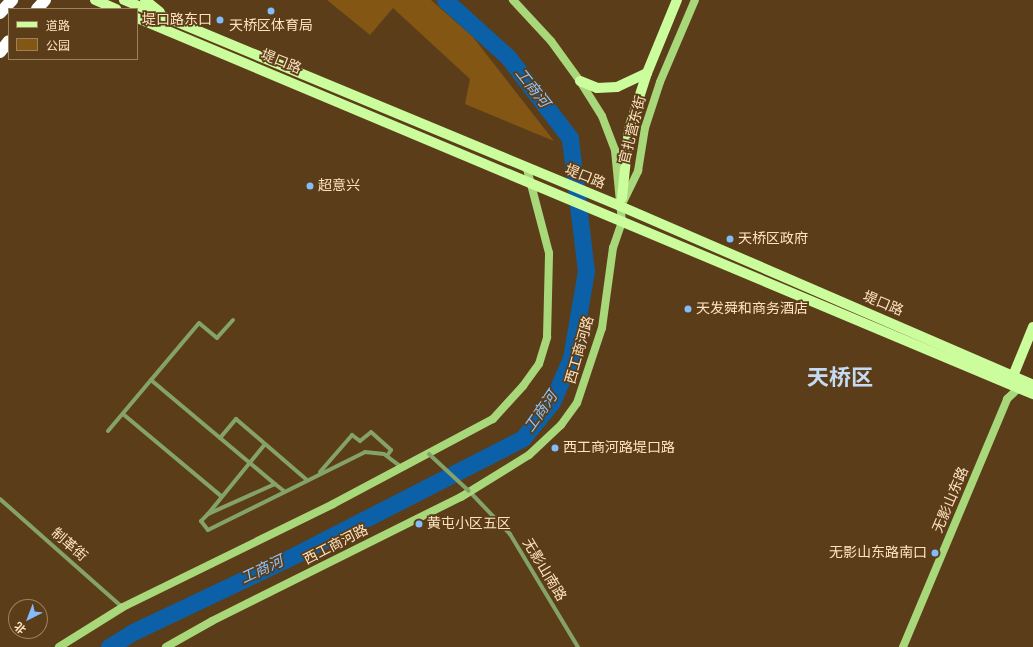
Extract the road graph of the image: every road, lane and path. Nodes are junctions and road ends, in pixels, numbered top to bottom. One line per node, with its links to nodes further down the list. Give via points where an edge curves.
1 (12, 0): 11 (highway)
2 (45, 0): 9 (highway)
3 (95, 0): 10 (main road)
4 (124, 0): 13 (main road, 堤口路)
5 (146, 0): 13 (main road)
6 (513, 0): 17 (main road, 西工商河路, via 552,41)
7 (677, 0): 16 (main road, 官扎营东街)
8 (695, 0): 20 (main road, 官扎营东街, via 660,82 645,128 638,171)
9 (39, 8)
10 (114, 8)
11 (0, 13)
12 (138, 18): 19 (main road, 堤口路)
13 (167, 18): 18 (main road, 堤口路)
14 (8, 42): 15 (highway)
15 (0, 52)
16 (647, 73): 17 (main road, 官扎营东街, via 617,87 597,88); 20 (main road, 官扎营东街, via 629,129)
17 (580, 81): 20 (main road, 西工商河路, via 602,116 615,150)
18 (527, 168): 19 (main road); 20 (main road, 堤口路, via 604,200)
19 (530, 182): 21 (main road, 堤口路, via 604,214); 32 (main road, via 549,253 547,337 539,364 493,419)
20 (622, 201): 21 (main road, 西工商河路); 24 (main road, 堤口路)
21 (620, 227): 27 (main road, 堤口路); 40 (main road, 西工商河路, via 613,248 602,328 577,403 561,425 529,455)
22 (233, 320): 25 (street, via 217,338 199,323)
23 (1033, 327): 24 (main road)
24 (1013, 376): 26 (main road, 堤口路); 27 (main road)
25 (151, 380): 28 (street); 30 (street)
26 (1032, 385): 27 (main road)
27 (1019, 388): 48 (main road, 无影山东路, via 1007,399)
28 (123, 414): 29 (street); 41 (street)
29 (108, 431)
30 (220, 438): 31 (street, via 236,418); 34 (street)
31 (265, 444): 34 (street); 37 (street)
32 (429, 454): 35 (main road); 40 (street, 无影山南路, bridge)
33 (387, 456): 35 (street); 36 (street, via 365,452); 36 (street, via 391,450 371,432 360,441 352,435)
34 (250, 463): 38 (street); 41 (street)
35 (401, 466): 44 (main road, via 333,504)
36 (318, 474): 37 (street)
37 (307, 480): 39 (street)
38 (275, 484): 39 (street); 43 (street)
39 (284, 491): 43 (street, via 208,530 201,521)
40 (469, 491): 46 (main road, 西工商河路, via 212,621); 47 (street, 无影山南路, via 510,534)
41 (221, 496): 43 (street)
42 (0, 499): 44 (street, 制革街)
43 (208, 514)
44 (123, 607): 45 (main road)
45 (59, 647)
46 (166, 647)
47 (578, 647)
48 (903, 647)

